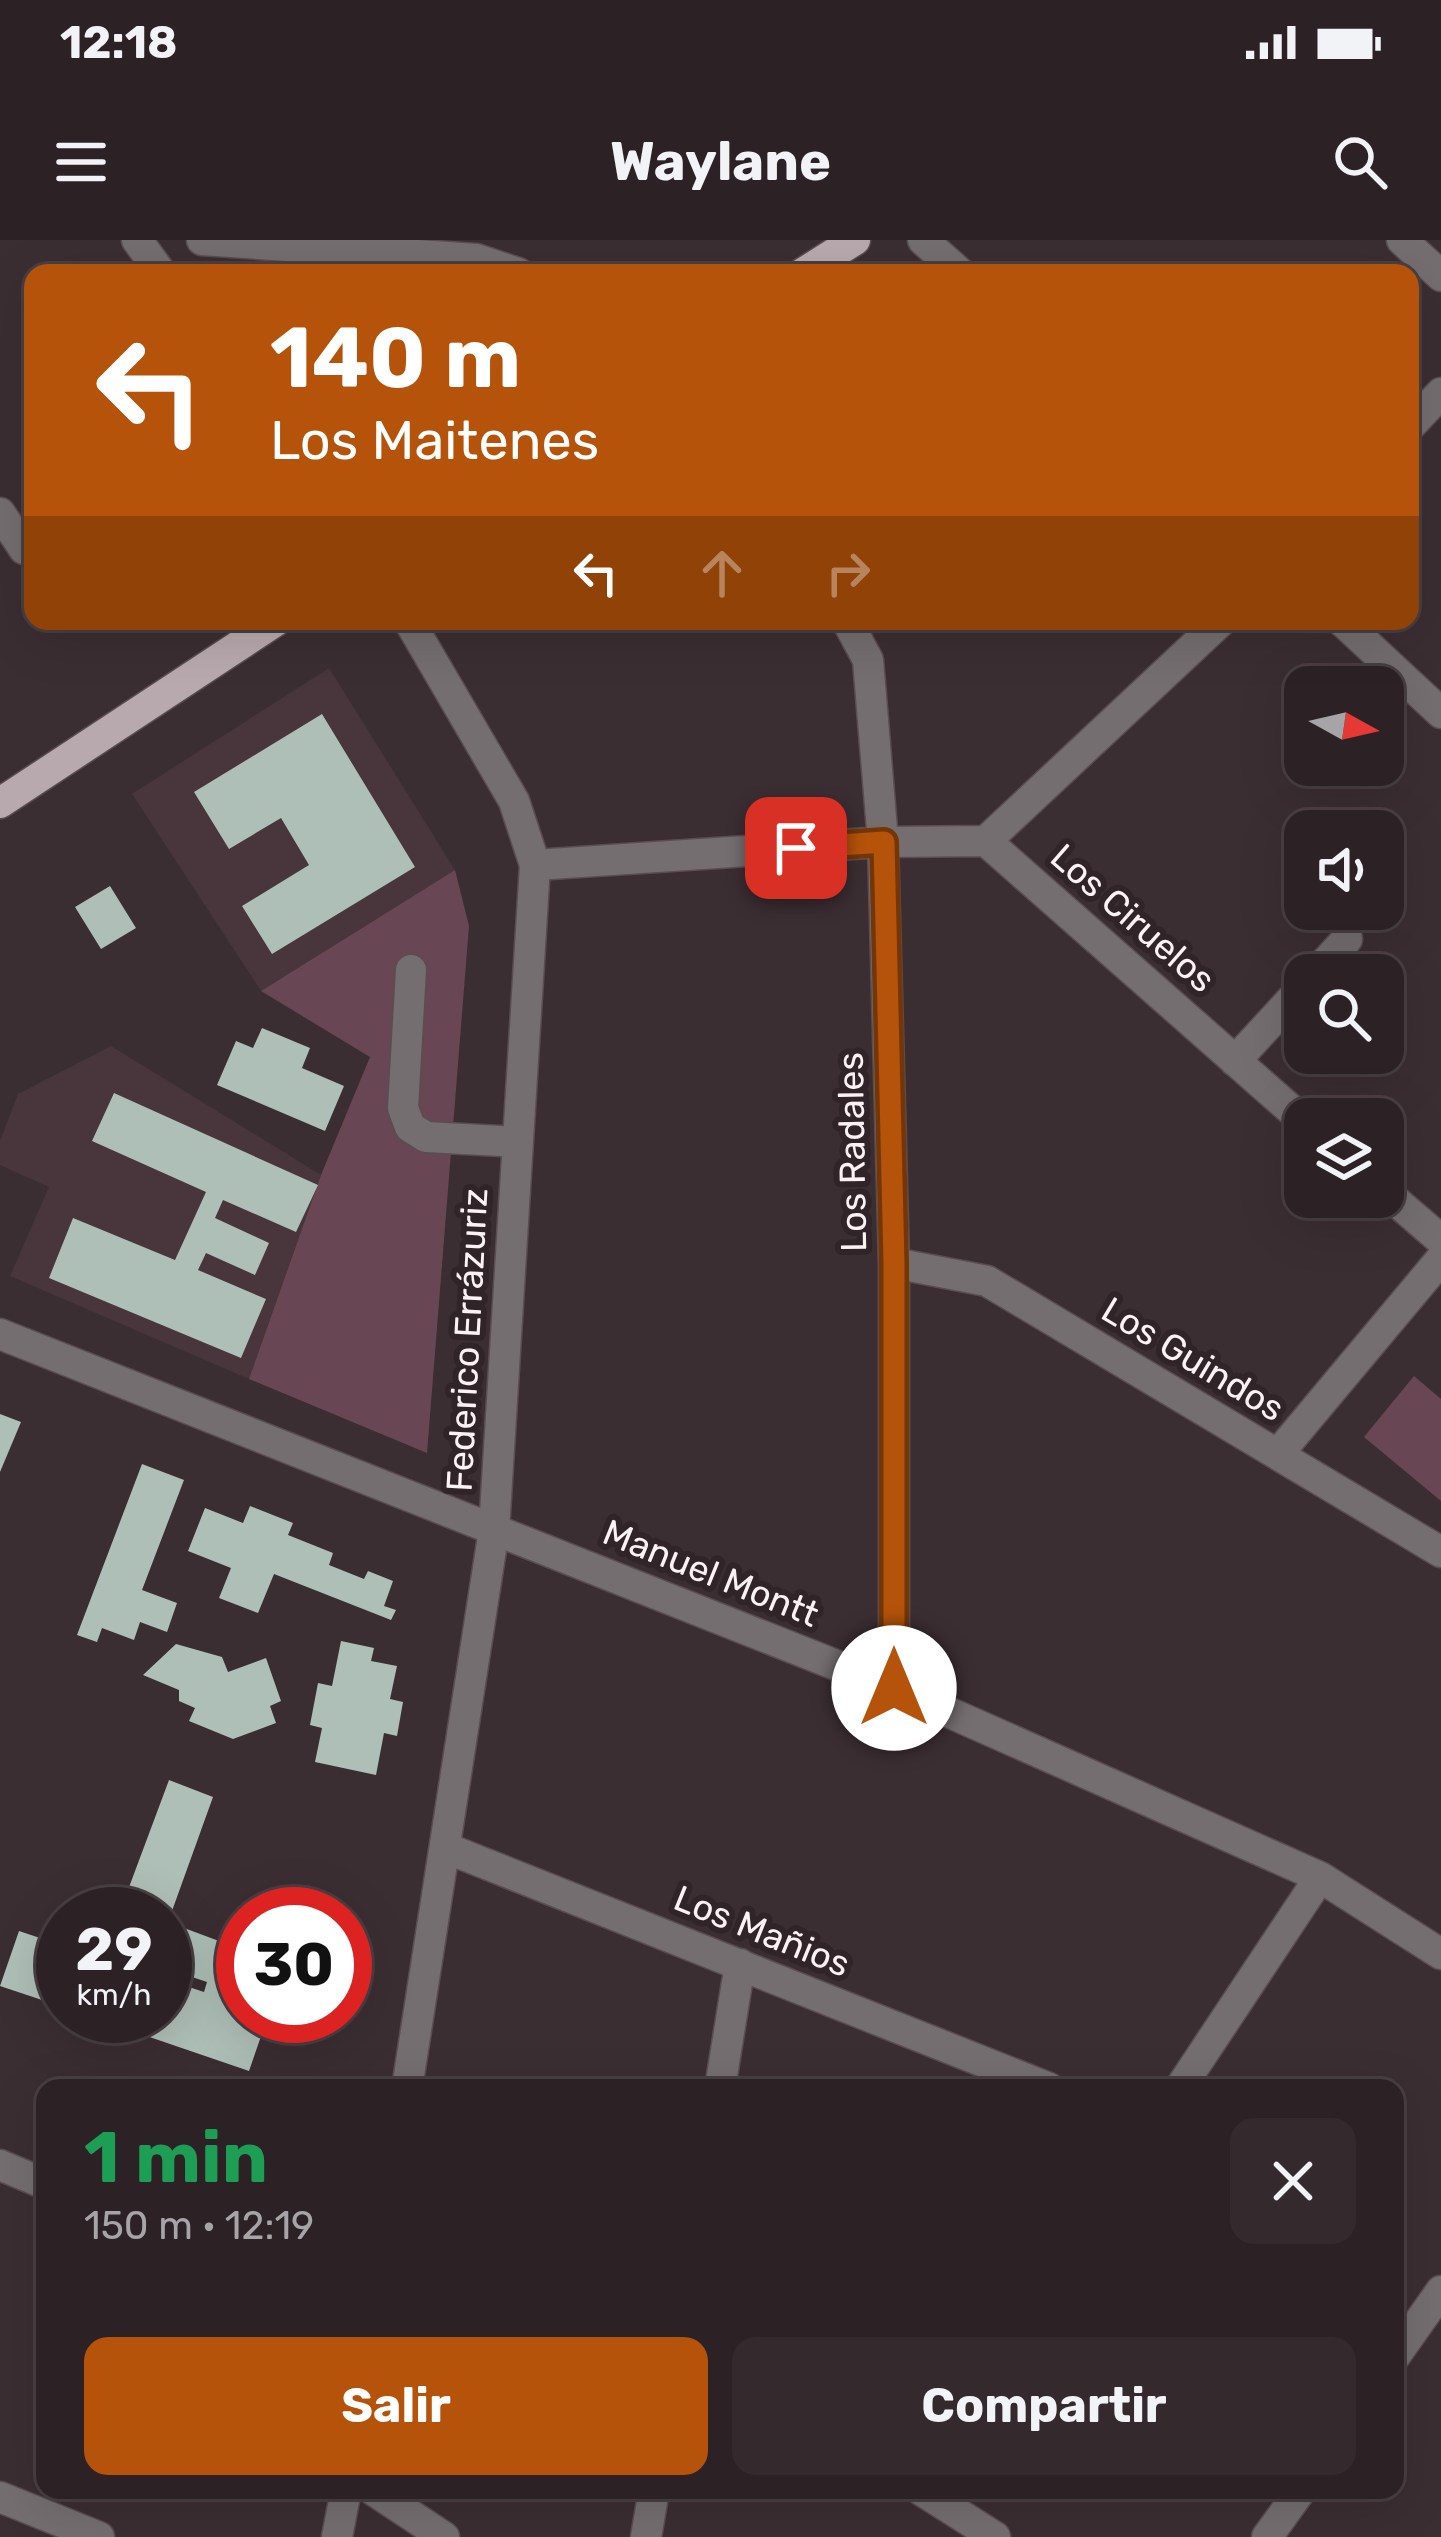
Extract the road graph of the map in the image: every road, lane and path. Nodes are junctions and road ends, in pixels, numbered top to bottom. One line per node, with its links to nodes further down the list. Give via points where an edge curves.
1 (202, 240): 5 (street)
2 (855, 240): 6 (main road)
3 (923, 240): 7 (street)
4 (1402, 240): 8 (street)
5 (491, 264)
6 (817, 264)
7 (950, 264)
8 (1441, 276)
9 (1441, 393): 10 (street)
10 (1419, 416)
11 (0, 514): 12 (street)
12 (24, 548)
13 (262, 630): 19 (main road)
14 (414, 630): 22 (street, Federico Errázuriz, via 514,801)
15 (852, 630): 21 (street, Los Radales, via 868,660)
16 (1211, 630): 20 (street)
17 (1352, 630): 18 (street)
18 (1441, 713)
19 (0, 803)
20 (986, 841): 21 (street); 27 (street, Los Ciruelos)
21 (884, 842): 22 (street); 33 (street, Los Radales)
22 (535, 866): 29 (street, Federico Errázuriz)
23 (1347, 939): 24 (street)
24 (1333, 954)
25 (411, 970): 29 (street, via 404,1118 426,1137)
26 (1284, 1008): 27 (street)
27 (1235, 1061): 28 (street, Los Ciruelos)
28 (1284, 1104)
29 (518, 1142): 36 (street, Federico Errázuriz)
30 (1404, 1208): 31 (street)
31 (1441, 1240)
32 (1441, 1258): 35 (street)
33 (894, 1263): 35 (street, Los Guindos, via 986,1281); 38 (street, Los Radales)
34 (0, 1334): 36 (street, Manuel Montt)
35 (1278, 1454): 37 (street, Los Guindos)
36 (494, 1530): 38 (street, Manuel Montt); 39 (street, Federico Errázuriz)
37 (1441, 1552)
38 (894, 1688): 40 (street, Manuel Montt)
39 (446, 1848): 42 (street, Los Mañios); 43 (street, Federico Errázuriz)
40 (1320, 1877): 41 (street, Manuel Montt); 46 (street)
41 (1441, 1954)
42 (740, 1964): 44 (street); 45 (street, Los Mañios)
43 (408, 2079)
44 (721, 2079)
45 (1026, 2079)
46 (1186, 2079)
47 (0, 2165): 48 (street)
48 (36, 2180)
49 (1441, 2291): 50 (street)
50 (1404, 2343)
51 (0, 2497): 57 (street)
52 (344, 2499): 58 (street)
53 (386, 2499): 59 (street)
54 (652, 2499): 60 (street)
55 (935, 2499): 61 (street)
56 (1294, 2499): 62 (street)
57 (99, 2537)
58 (337, 2537)
59 (443, 2537)
60 (646, 2537)
61 (994, 2537)
62 (1268, 2537)

